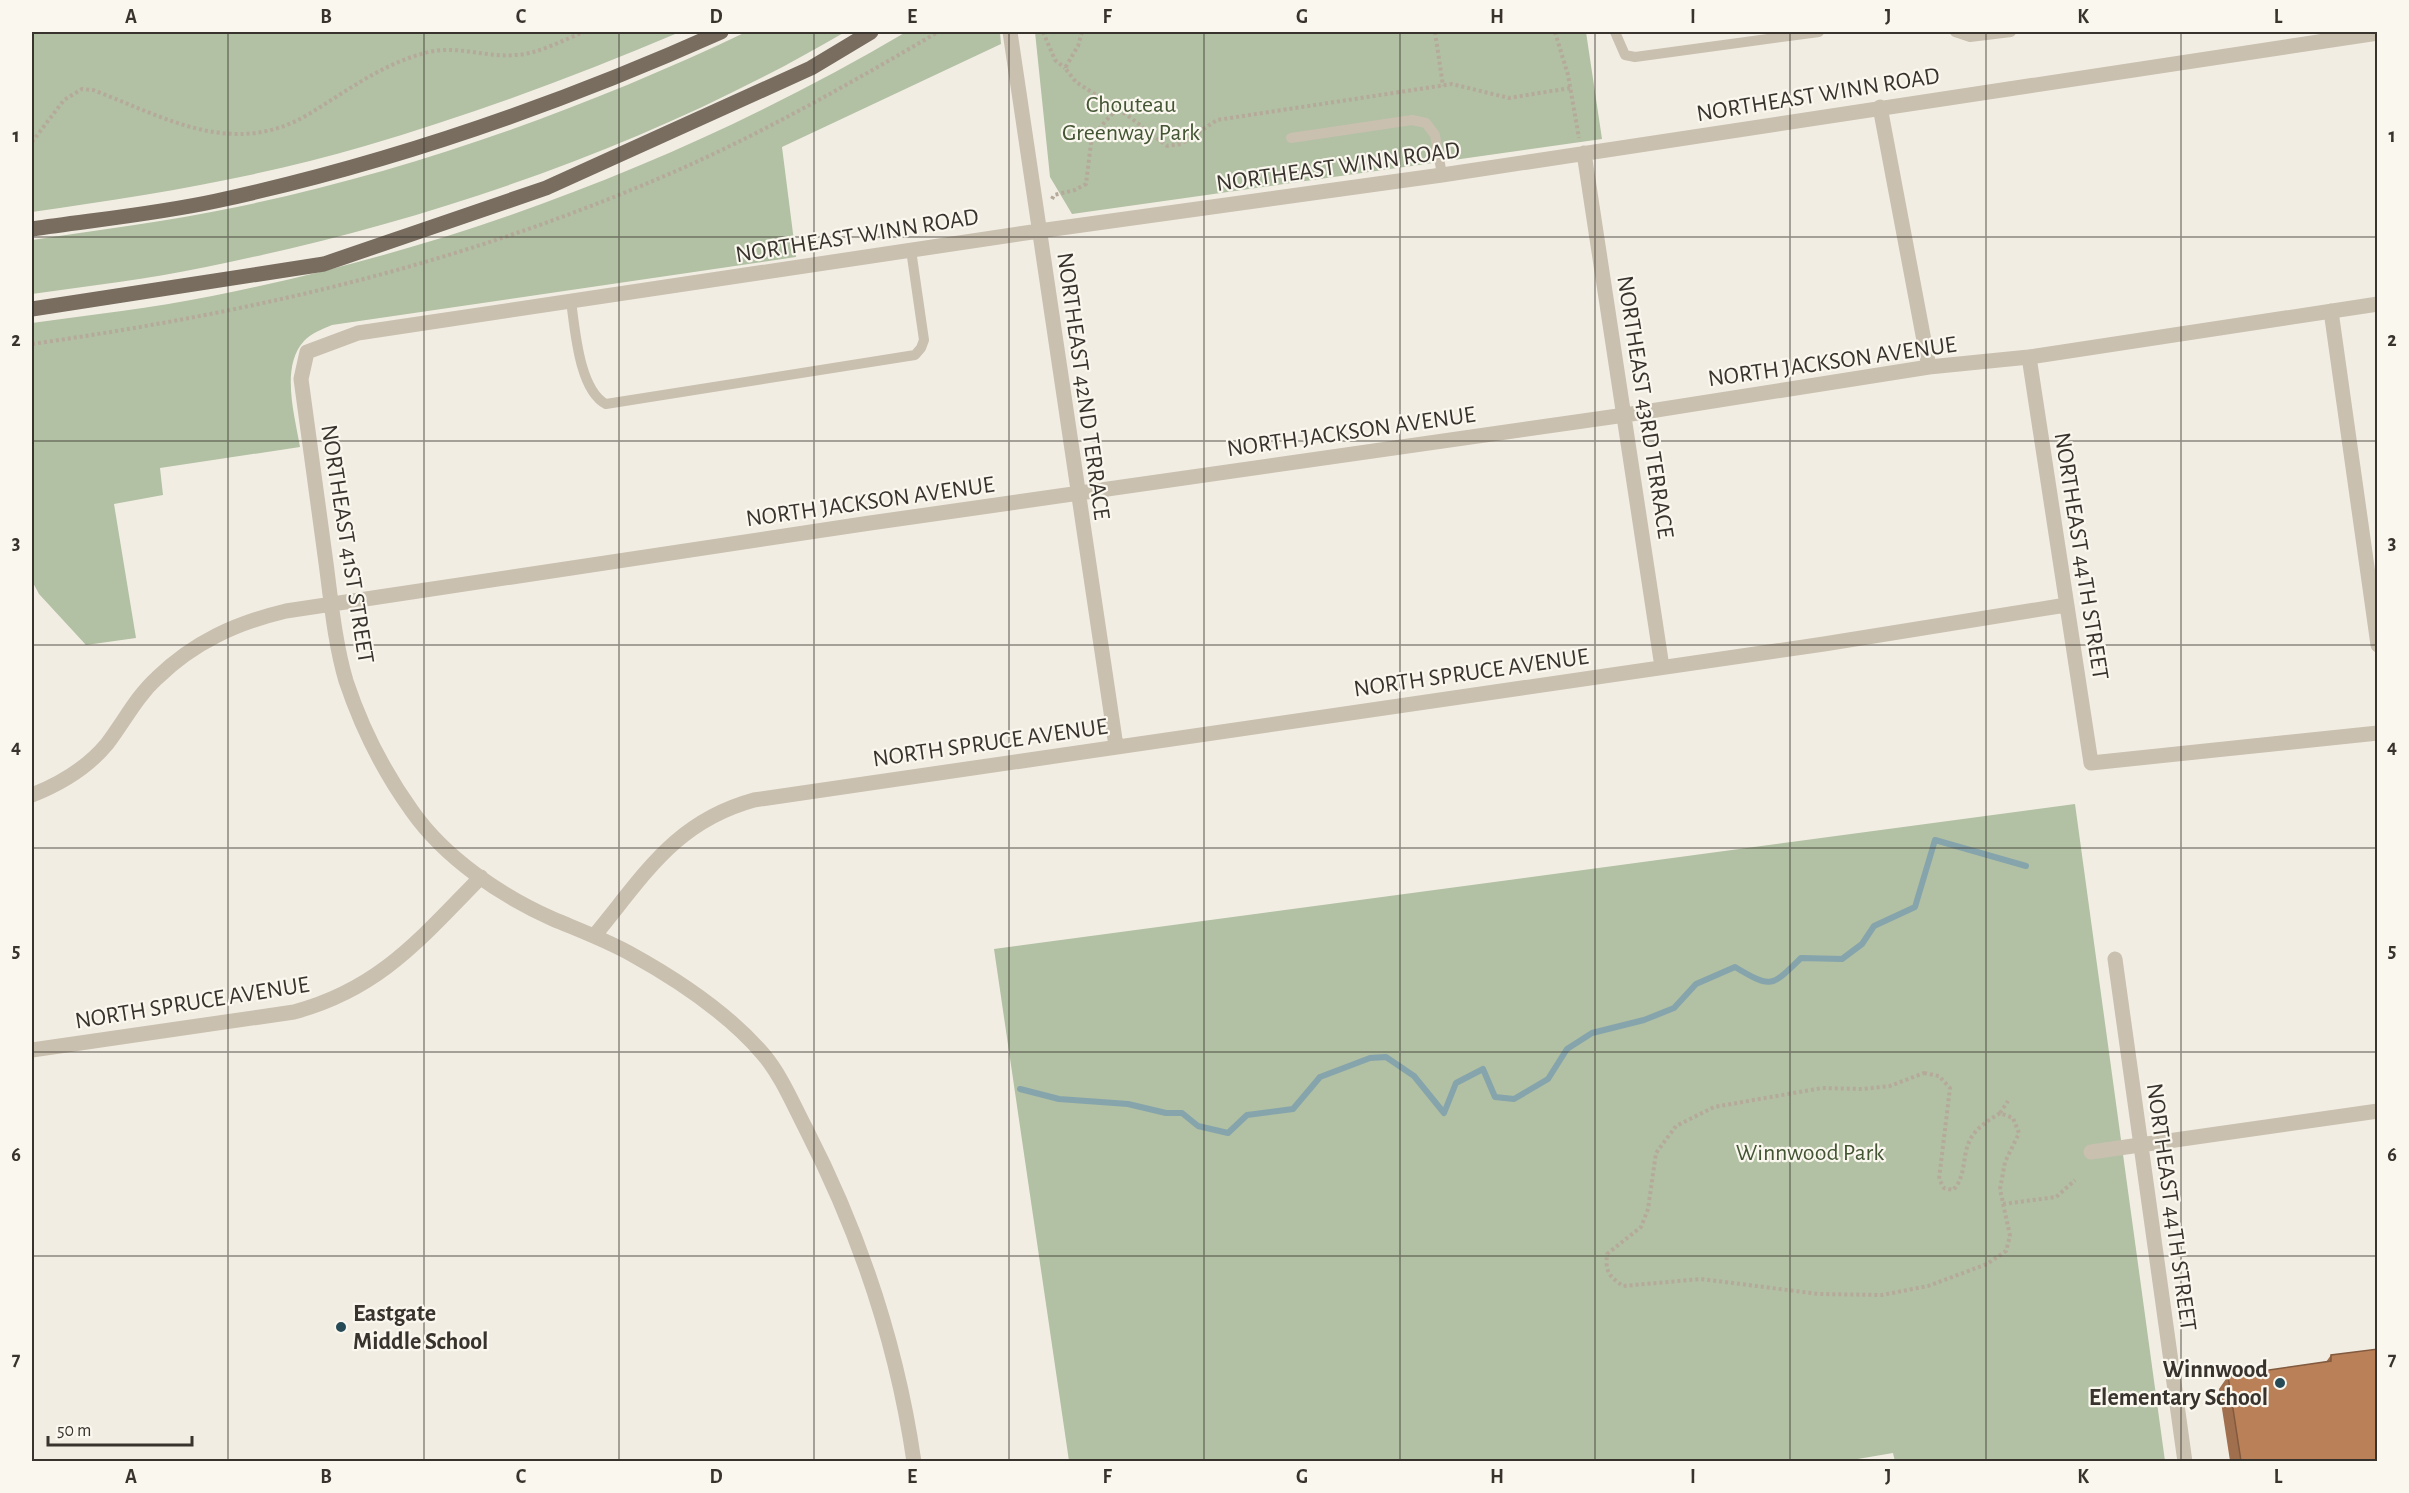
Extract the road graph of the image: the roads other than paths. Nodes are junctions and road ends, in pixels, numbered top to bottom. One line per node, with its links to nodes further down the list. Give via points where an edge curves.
1 (720, 32): 14 (main road, via 615,79 526,112 319,177 213,201)
2 (871, 32): 19 (main road, via 811,68 546,188 324,264)
3 (1010, 32): 15 (street, NORTHEAST 42ND TERRACE)
4 (1615, 32): 5 (lane, via 1625,55 1635,57)
5 (1819, 32)
6 (1955, 32): 9 (lane)
7 (2011, 32): 9 (lane)
8 (2378, 33): 10 (street, NORTHEAST WINN ROAD)
9 (1970, 34)
10 (1880, 107): 12 (street, NORTHEAST WINN ROAD); 23 (street)
11 (1291, 138): 13 (lane, via 1412,120 1426,123 1435,135)
12 (1584, 153): 13 (street, NORTHEAST WINN ROAD); 24 (street, NORTHEAST 43RD TERRACE)
13 (1442, 175): 15 (street, NORTHEAST WINN ROAD)
14 (32, 229)
15 (1039, 231): 16 (street, NORTHEAST WINN ROAD); 25 (street, NORTHEAST 42ND TERRACE)
16 (911, 250): 17 (street, NORTHEAST WINN ROAD); 17 (lane, via 924,340 915,355 767,380 606,404 598,400 580,359)
17 (571, 301): 21 (street, NORTHEAST WINN ROAD, via 358,333)
18 (2378, 304): 20 (street, NORTH JACKSON AVENUE)
19 (32, 309)
20 (2331, 311): 22 (street, NORTH JACKSON AVENUE); 28 (street)
21 (307, 352): 27 (street, NORTHEAST 41ST STREET, via 302,379)
22 (2029, 357): 23 (street, NORTH JACKSON AVENUE); 26 (street, NORTHEAST 44TH STREET)
23 (1929, 367): 24 (street, NORTH JACKSON AVENUE)
24 (1625, 415): 25 (street, NORTH JACKSON AVENUE); 29 (street, NORTHEAST 43RD TERRACE)
25 (1077, 494): 27 (street, NORTH JACKSON AVENUE); 31 (street, NORTHEAST 42ND TERRACE)
26 (2066, 605): 29 (street, NORTH SPRUCE AVENUE); 30 (street, NORTHEAST 44TH STREET, via 2091,763)
27 (332, 606): 32 (street, NORTH JACKSON AVENUE, via 250,620 191,649 156,679 86,765); 33 (street, NORTHEAST 41ST STREET, via 346,679 393,783 441,843)
28 (2378, 645)
29 (1662, 667): 31 (street, NORTH SPRUCE AVENUE)
30 (2378, 733)
31 (1116, 746): 34 (street, NORTH SPRUCE AVENUE, via 741,804 702,821 674,841)
32 (32, 795)
33 (481, 877): 34 (street, via 541,913); 36 (street, NORTH SPRUCE AVENUE, via 384,971 352,991 318,1005)
34 (594, 936): 40 (street, via 630,953 694,993 765,1056 828,1171 860,1246 885,1324)
35 (2115, 959): 38 (street, NORTHEAST 44TH STREET)
36 (32, 1050)
37 (2378, 1111): 38 (street)
38 (2141, 1146): 39 (street); 41 (street, NORTHEAST 44TH STREET)
39 (2091, 1152)
40 (914, 1461)
41 (2185, 1461)

